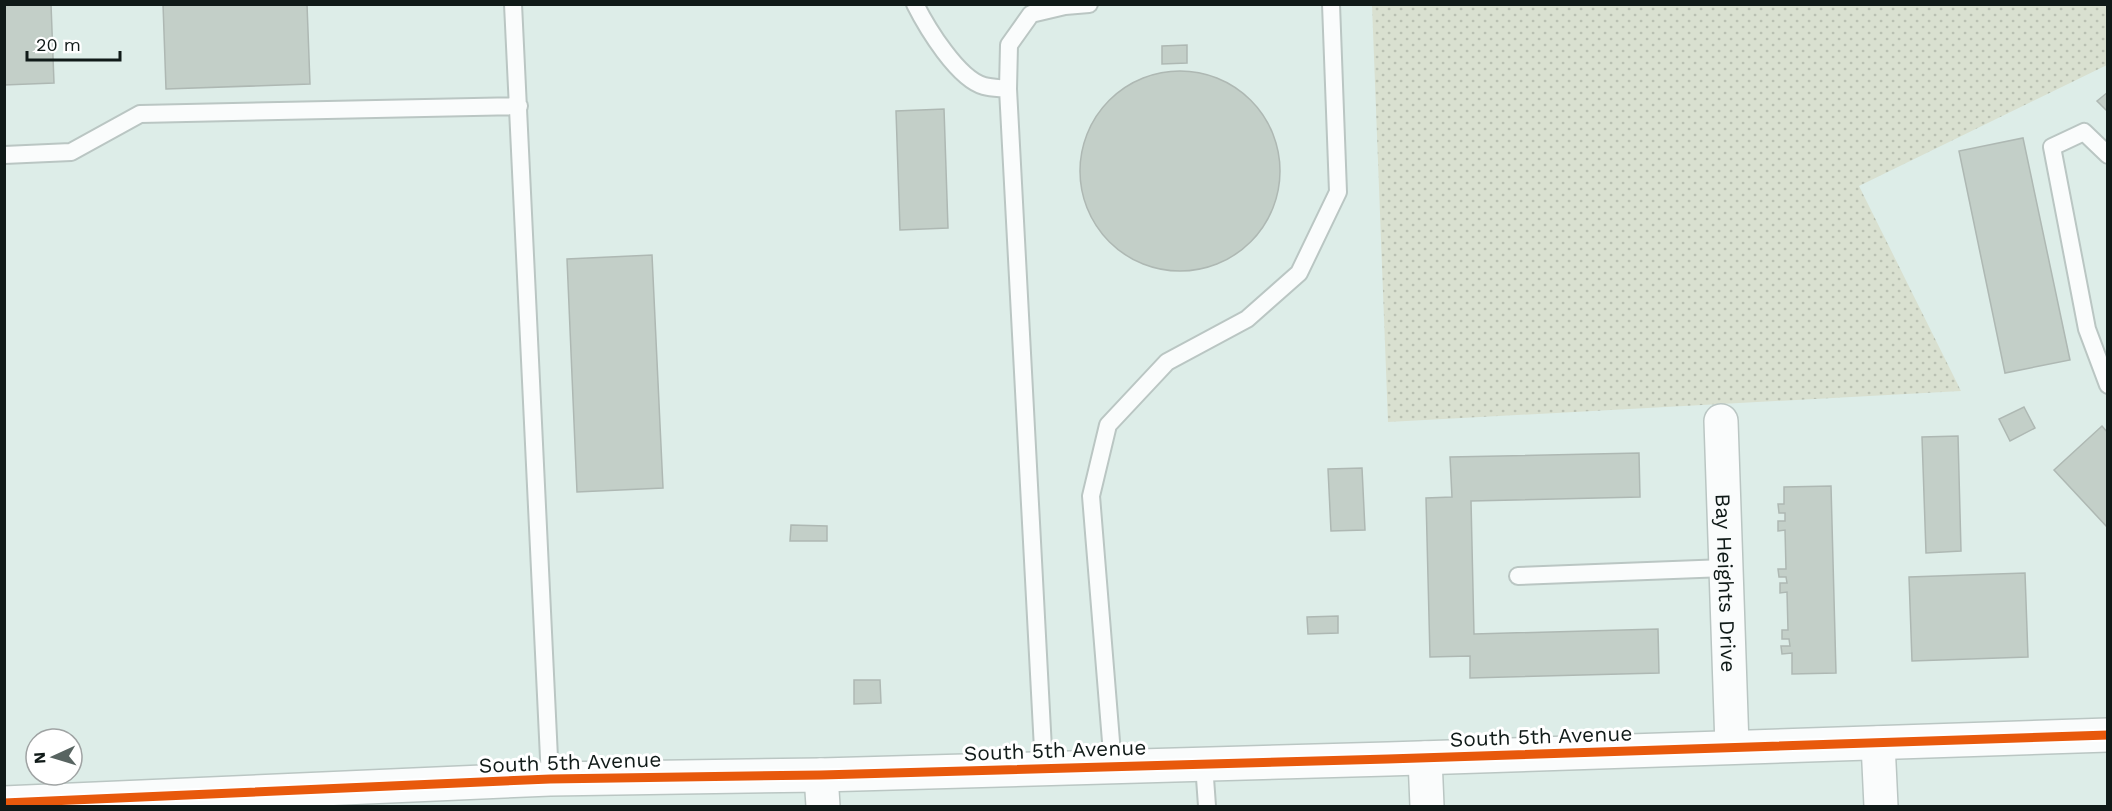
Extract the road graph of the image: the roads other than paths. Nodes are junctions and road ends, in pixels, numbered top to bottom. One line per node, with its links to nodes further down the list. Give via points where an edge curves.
1 (513, 4): 6 (lane)
2 (915, 4): 5 (lane, via 933,40 962,69 982,86)
3 (1089, 4): 5 (lane, via 1031,14 1009,45)
4 (1331, 4): 18 (lane, via 1338,192 1299,273 1247,319 1167,362 1108,425 1091,496)
5 (1008, 89): 19 (lane)
6 (519, 106): 7 (lane, via 140,114 71,152); 20 (lane)
7 (4, 155)
8 (2108, 155): 9 (lane, via 2084,132 2052,147 2087,329)
9 (2108, 385)
10 (1721, 421): 11 (street, Bay Heights Drive)
11 (1725, 568): 12 (lane); 15 (street, Bay Heights Drive)
12 (1518, 576)
13 (2108, 735): 14 (street, South 5th Avenue)
14 (1878, 743): 15 (street, South 5th Avenue); 26 (street)
15 (1732, 746): 16 (street, South 5th Avenue)
16 (1425, 758): 17 (street, South 5th Avenue); 25 (street)
17 (1204, 764): 18 (street, South 5th Avenue); 24 (lane)
18 (1113, 766): 19 (street, South 5th Avenue)
19 (1044, 768): 21 (street, South 5th Avenue)
20 (550, 779): 21 (street, South 5th Avenue); 22 (street, South 5th Avenue)
21 (822, 791)
22 (366, 797): 23 (street, South 5th Avenue)
23 (4, 803)
24 (1207, 807)
25 (1427, 807)
26 (1881, 807)

